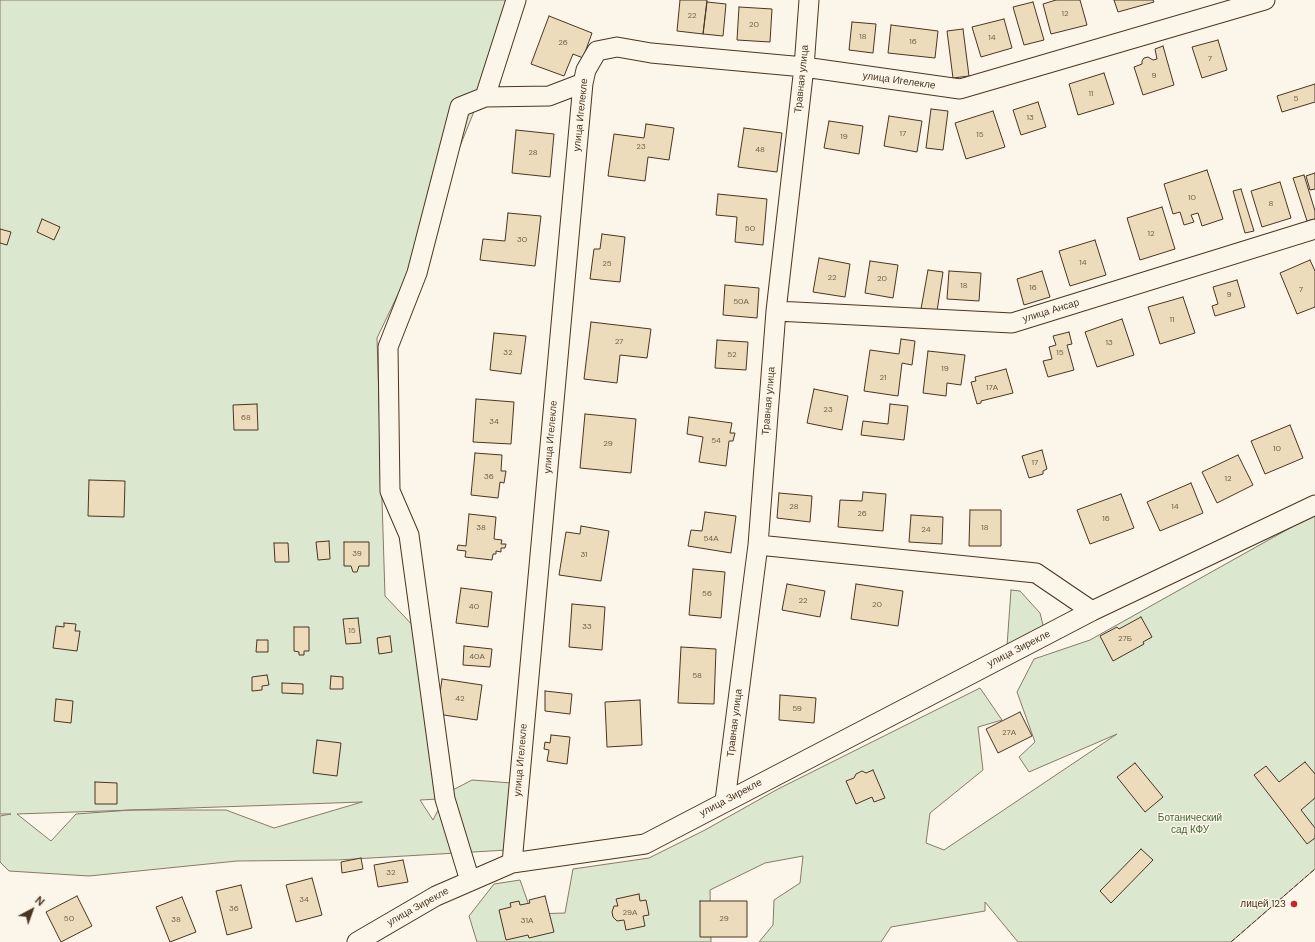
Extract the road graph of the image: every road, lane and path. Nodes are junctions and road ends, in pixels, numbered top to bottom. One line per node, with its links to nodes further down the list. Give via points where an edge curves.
1 (516, 0): 6 (street)
2 (809, 0): 4 (street, Травная улица)
3 (1266, 0): 4 (street, улица Игелекле, via 960,89)
4 (804, 68): 5 (street, улица Игелекле, via 651,53 617,47 597,51 586,70); 8 (street, Травная улица)
5 (583, 83): 6 (street, via 549,96); 13 (street, улица Игелекле)
6 (485, 97): 14 (street, via 460,107 417,273 388,347 390,491 409,535 444,800)
7 (1315, 229): 8 (street, улица Ансар, via 1012,323)
8 (776, 311): 10 (street, Травная улица)
9 (1315, 505): 11 (street, улица Зирекле)
10 (758, 545): 11 (street, via 1036,574); 12 (street, Травная улица)
11 (1092, 611): 12 (street, улица Зирекле)
12 (724, 801): 13 (street, улица Зирекле, via 645,844)
13 (512, 863): 14 (street, улица Зирекле)
14 (470, 881): 15 (street, улица Зирекле, via 436,896)
15 (357, 942)

